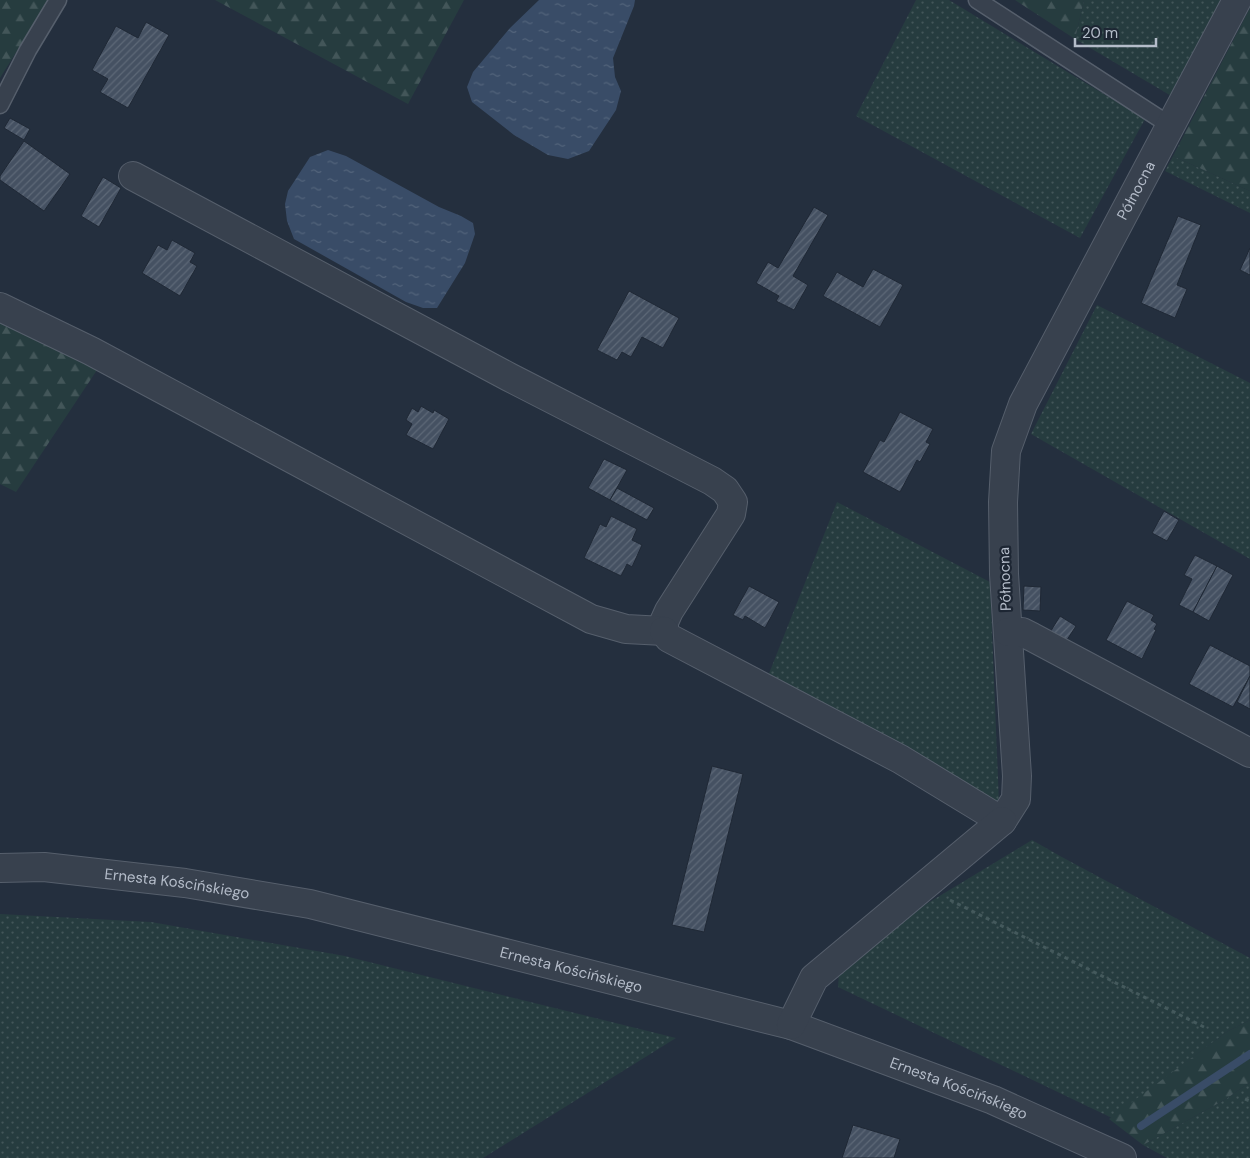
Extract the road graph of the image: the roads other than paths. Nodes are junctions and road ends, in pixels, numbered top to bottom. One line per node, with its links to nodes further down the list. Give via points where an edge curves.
1 (58, 0): 4 (lane)
2 (977, 0): 5 (lane)
3 (1237, 0): 5 (street, Północna)
4 (0, 105)
5 (1171, 126): 9 (street, Północna, via 1023,404 1006,451 1003,502)
6 (134, 176): 8 (street, via 725,490 733,502 731,514 669,610)
7 (0, 307): 8 (street, via 91,350 591,619 626,629)
8 (664, 631): 11 (street, via 669,638 900,759)
9 (1008, 632): 10 (street, via 1022,632 1032,637); 11 (street, Północna, via 1017,776 1016,799)
10 (1250, 754)
11 (1002, 821): 13 (street, Północna, via 814,978)
12 (0, 868): 13 (street, Ernesta Kościńskiego, via 44,867 176,882 310,904)
13 (791, 1025): 14 (street, Ernesta Kościńskiego, via 993,1100)
14 (1122, 1158)

